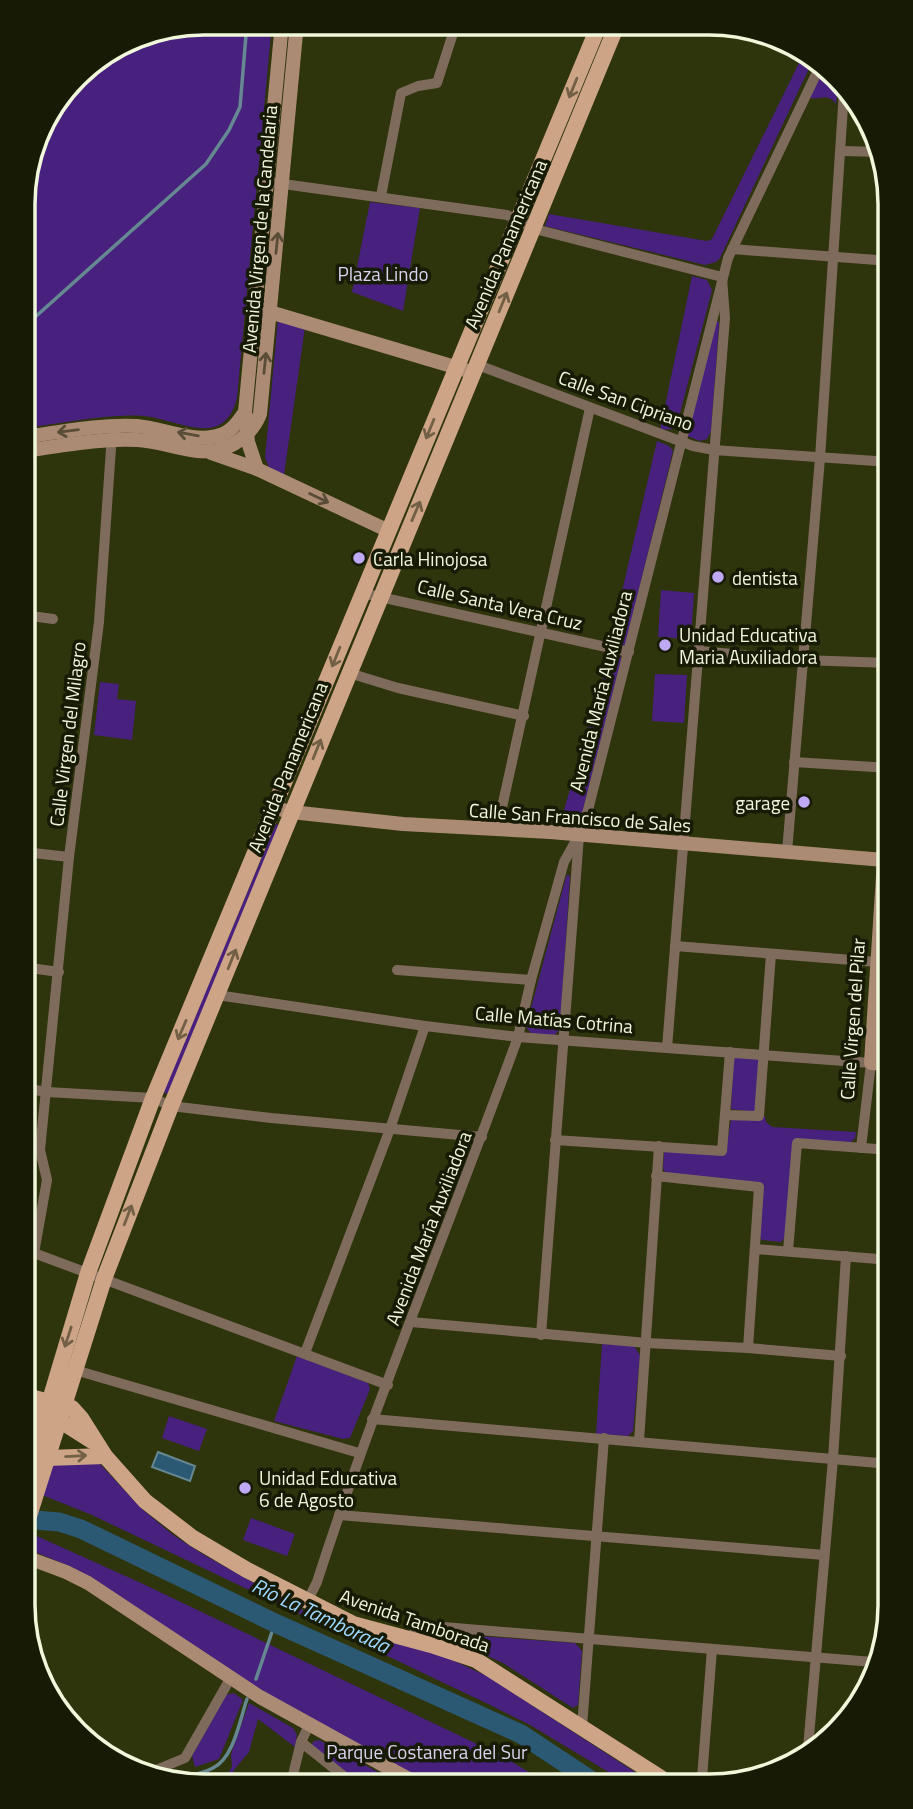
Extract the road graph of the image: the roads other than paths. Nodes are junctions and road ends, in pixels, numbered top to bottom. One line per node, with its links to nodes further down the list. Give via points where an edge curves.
1 (281, 35): 10 (main road, Avenida Virgen de la Candelaria)
2 (296, 35): 11 (main road, Avenida Virgen de la Candelaria)
3 (452, 35): 12 (street, via 437,83 401,93)
4 (595, 35): 13 (main road, Avenida Panamericana, one-way to 13)
5 (613, 35): 14 (main road, Avenida Panamericana)
6 (816, 73): 15 (street, Avenida María Auxiliadora)
7 (843, 102): 8 (street)
8 (841, 151): 9 (street); 16 (street)
9 (870, 152)
10 (268, 182): 11 (street); 19 (main road, Avenida Virgen de la Candelaria)
11 (284, 183): 12 (street); 20 (main road, Avenida Virgen de la Candelaria, one-way to 11)
12 (381, 196): 13 (street)
13 (519, 220): 14 (street); 21 (main road, Avenida Panamericana)
14 (535, 229): 18 (street); 22 (main road, Avenida Panamericana, one-way to 14)
15 (732, 249): 16 (street); 18 (street, Avenida María Auxiliadora)
16 (833, 257): 17 (street); 32 (street)
17 (878, 260)
18 (722, 277): 28 (street, Avenida María Auxiliadora); 30 (street, via 725,318)
19 (254, 309): 20 (main road, Calle San Cipriano); 24 (main road, Avenida Virgen de la Candelaria)
20 (270, 311): 21 (main road, Calle San Cipriano); 26 (main road, Avenida Virgen de la Candelaria, one-way to 20, via 260,414)
21 (456, 366): 22 (main road, Calle San Cipriano); 35 (main road, Avenida Panamericana, one-way to 35)
22 (475, 369): 23 (street, Calle San Cipriano); 37 (main road, Avenida Panamericana, one-way to 22)
23 (590, 408): 28 (street, Calle San Cipriano); 40 (street)
24 (245, 412): 25 (main road, one-way to 25, via 224,434 209,438 151,428); 26 (main road, Avenida Virgen de la Candelaria)
25 (112, 433): 27 (main road, one-way to 27); 29 (main road); 31 (main road); 56 (street, Calle Virgen del Milagro, via 99,622)
26 (247, 434): 31 (main road, via 223,449); 34 (main road, Avenida Virgen de la Candelaria)
27 (35, 436)
28 (680, 442): 30 (street, Calle San Cipriano); 42 (street, Avenida María Auxiliadora)
29 (35, 449)
30 (714, 450): 32 (street, Calle San Cipriano); 41 (street)
31 (206, 452): 34 (main road)
32 (820, 458): 33 (street, Calle San Cipriano); 43 (street)
33 (878, 461)
34 (257, 469): 35 (main road, one-way to 35)
35 (389, 531): 36 (main road, Avenida Panamericana)
36 (362, 593): 37 (street, Calle Santa Vera Cruz); 49 (main road, Avenida Panamericana, one-way to 49)
37 (381, 597): 40 (street, Calle Santa Vera Cruz); 45 (main road, Avenida Panamericana)
38 (35, 617): 39 (street)
39 (53, 619)
40 (540, 633): 42 (street, Calle Santa Vera Cruz); 46 (street)
41 (698, 651): 43 (street); 53 (street)
42 (629, 652): 52 (street, Avenida María Auxiliadora)
43 (802, 660): 44 (street); 47 (street)
44 (878, 663)
45 (349, 673): 46 (street); 50 (main road, Avenida Panamericana, one-way to 45)
46 (524, 716): 51 (street)
47 (794, 762): 48 (street, Calle Virgen del Pilar); 54 (street)
48 (878, 766)
49 (275, 808): 50 (main road, Calle San Francisco de Sales); 77 (main road, Avenida Panamericana, one-way to 77)
50 (291, 812): 51 (main road, Calle San Francisco de Sales); 65 (main road, Avenida Panamericana, one-way to 50)
51 (497, 830): 52 (main road, Calle San Francisco de Sales)
52 (579, 835): 53 (main road, Calle San Francisco de Sales); 64 (street, Avenida María Auxiliadora, via 564,862); 69 (street)
53 (683, 844): 54 (main road, Calle San Francisco de Sales); 58 (street)
54 (787, 852): 57 (main road, Calle San Francisco de Sales)
55 (35, 853): 56 (street)
56 (69, 856): 63 (street, Calle Virgen del Milagro)
57 (878, 860)
58 (675, 946): 59 (street); 70 (street)
59 (771, 954): 60 (street); 72 (street)
60 (878, 963)
61 (35, 969): 63 (street)
62 (397, 970): 64 (street)
63 (59, 972): 76 (street, Calle Virgen del Milagro)
64 (531, 980): 68 (street, Avenida María Auxiliadora)
65 (217, 995): 67 (street, Calle Matías Cotrina); 78 (main road, Avenida Panamericana)
66 (878, 1005): 73 (main road, Calle Virgen del Pilar)
67 (425, 1026): 68 (street, Calle Matías Cotrina); 80 (street)
68 (517, 1037): 69 (street, Calle Matías Cotrina); 81 (street, Avenida María Auxiliadora)
69 (563, 1040): 70 (street, Calle Matías Cotrina); 82 (street)
70 (667, 1048): 71 (street, Calle Matías Cotrina)
71 (730, 1052): 72 (street, Calle Matías Cotrina); 79 (street)
72 (764, 1055): 73 (street, Calle Matías Cotrina); 79 (street, via 759,1116)
73 (871, 1063): 74 (main road, Calle Matías Cotrina); 84 (street, Calle Virgen del Pilar)
74 (878, 1063)
75 (35, 1090): 76 (street)
76 (47, 1092): 77 (street); 87 (street, Calle Virgen del Milagro, via 40,1150 47,1180)
77 (153, 1098): 78 (street); 93 (main road, Avenida Panamericana)
78 (171, 1106): 80 (street); 94 (main road, Avenida Panamericana, one-way to 78)
79 (725, 1115): 83 (street, via 722,1151)
80 (390, 1129): 81 (street); 99 (street)
81 (482, 1137): 95 (street, Avenida María Auxiliadora)
82 (555, 1140): 83 (street); 96 (street)
83 (659, 1146): 86 (street)
84 (861, 1148): 85 (street); 89 (street, via 797,1143)
85 (878, 1149)
86 (656, 1176): 88 (street, via 759,1187); 97 (street)
87 (35, 1247)
88 (755, 1249): 89 (street); 98 (street)
89 (788, 1251): 91 (street)
90 (35, 1253): 93 (street)
91 (846, 1256): 92 (street); 100 (street)
92 (878, 1259)
93 (88, 1273): 94 (street); 105 (main road, Avenida Panamericana, one-way to 105)
94 (104, 1279): 99 (street); 101 (main road, Avenida Panamericana)
95 (411, 1322): 96 (street); 102 (street, Avenida María Auxiliadora)
96 (541, 1335): 97 (street)
97 (647, 1343): 98 (street); 108 (street)
98 (748, 1348): 100 (street)
99 (305, 1353): 102 (street)
100 (841, 1356): 113 (street)
101 (75, 1370): 105 (main road, Avenida Panamericana); 112 (street)
102 (388, 1385): 106 (street, Avenida María Auxiliadora)
103 (35, 1401): 105 (main road, Avenida Tamborada)
104 (35, 1409): 105 (main road, Avenida Tamborada)
105 (53, 1410): 109 (main road, Avenida Panamericana); 111 (main road, Avenida Tamborada)
106 (372, 1419): 107 (street); 112 (street, Avenida María Auxiliadora)
107 (604, 1438): 108 (street); 116 (street)
108 (639, 1441): 113 (street)
109 (35, 1447)
110 (35, 1449): 111 (main road, one-way to 111)
111 (101, 1450): 119 (main road, Avenida Tamborada, via 166,1519)
112 (359, 1453): 115 (street, Avenida María Auxiliadora)
113 (833, 1459): 114 (street); 117 (street)
114 (878, 1463)
115 (339, 1515): 116 (street); 119 (street, Avenida María Auxiliadora)
116 (596, 1536): 117 (street); 121 (street)
117 (824, 1555): 123 (street)
118 (35, 1560): 125 (main road, via 88,1583)
119 (307, 1602): 120 (main road, Avenida Tamborada, via 353,1624)
120 (409, 1639): 121 (street, via 419,1626 431,1626); 127 (main road, Avenida Tamborada, via 477,1660)
121 (590, 1639): 122 (street); 127 (street)
122 (712, 1649): 123 (street); 135 (street)
123 (815, 1657): 124 (street); 129 (street)
124 (868, 1662)
125 (230, 1679): 126 (main road); 130 (street, via 185,1758)
126 (310, 1723): 128 (street); 133 (main road)
127 (582, 1727): 134 (main road, Avenida Tamborada)
128 (301, 1742): 131 (street); 132 (street)
129 (808, 1742)
130 (160, 1768)
131 (293, 1774)
132 (341, 1774)
133 (400, 1774)
134 (655, 1774)
135 (702, 1774)

